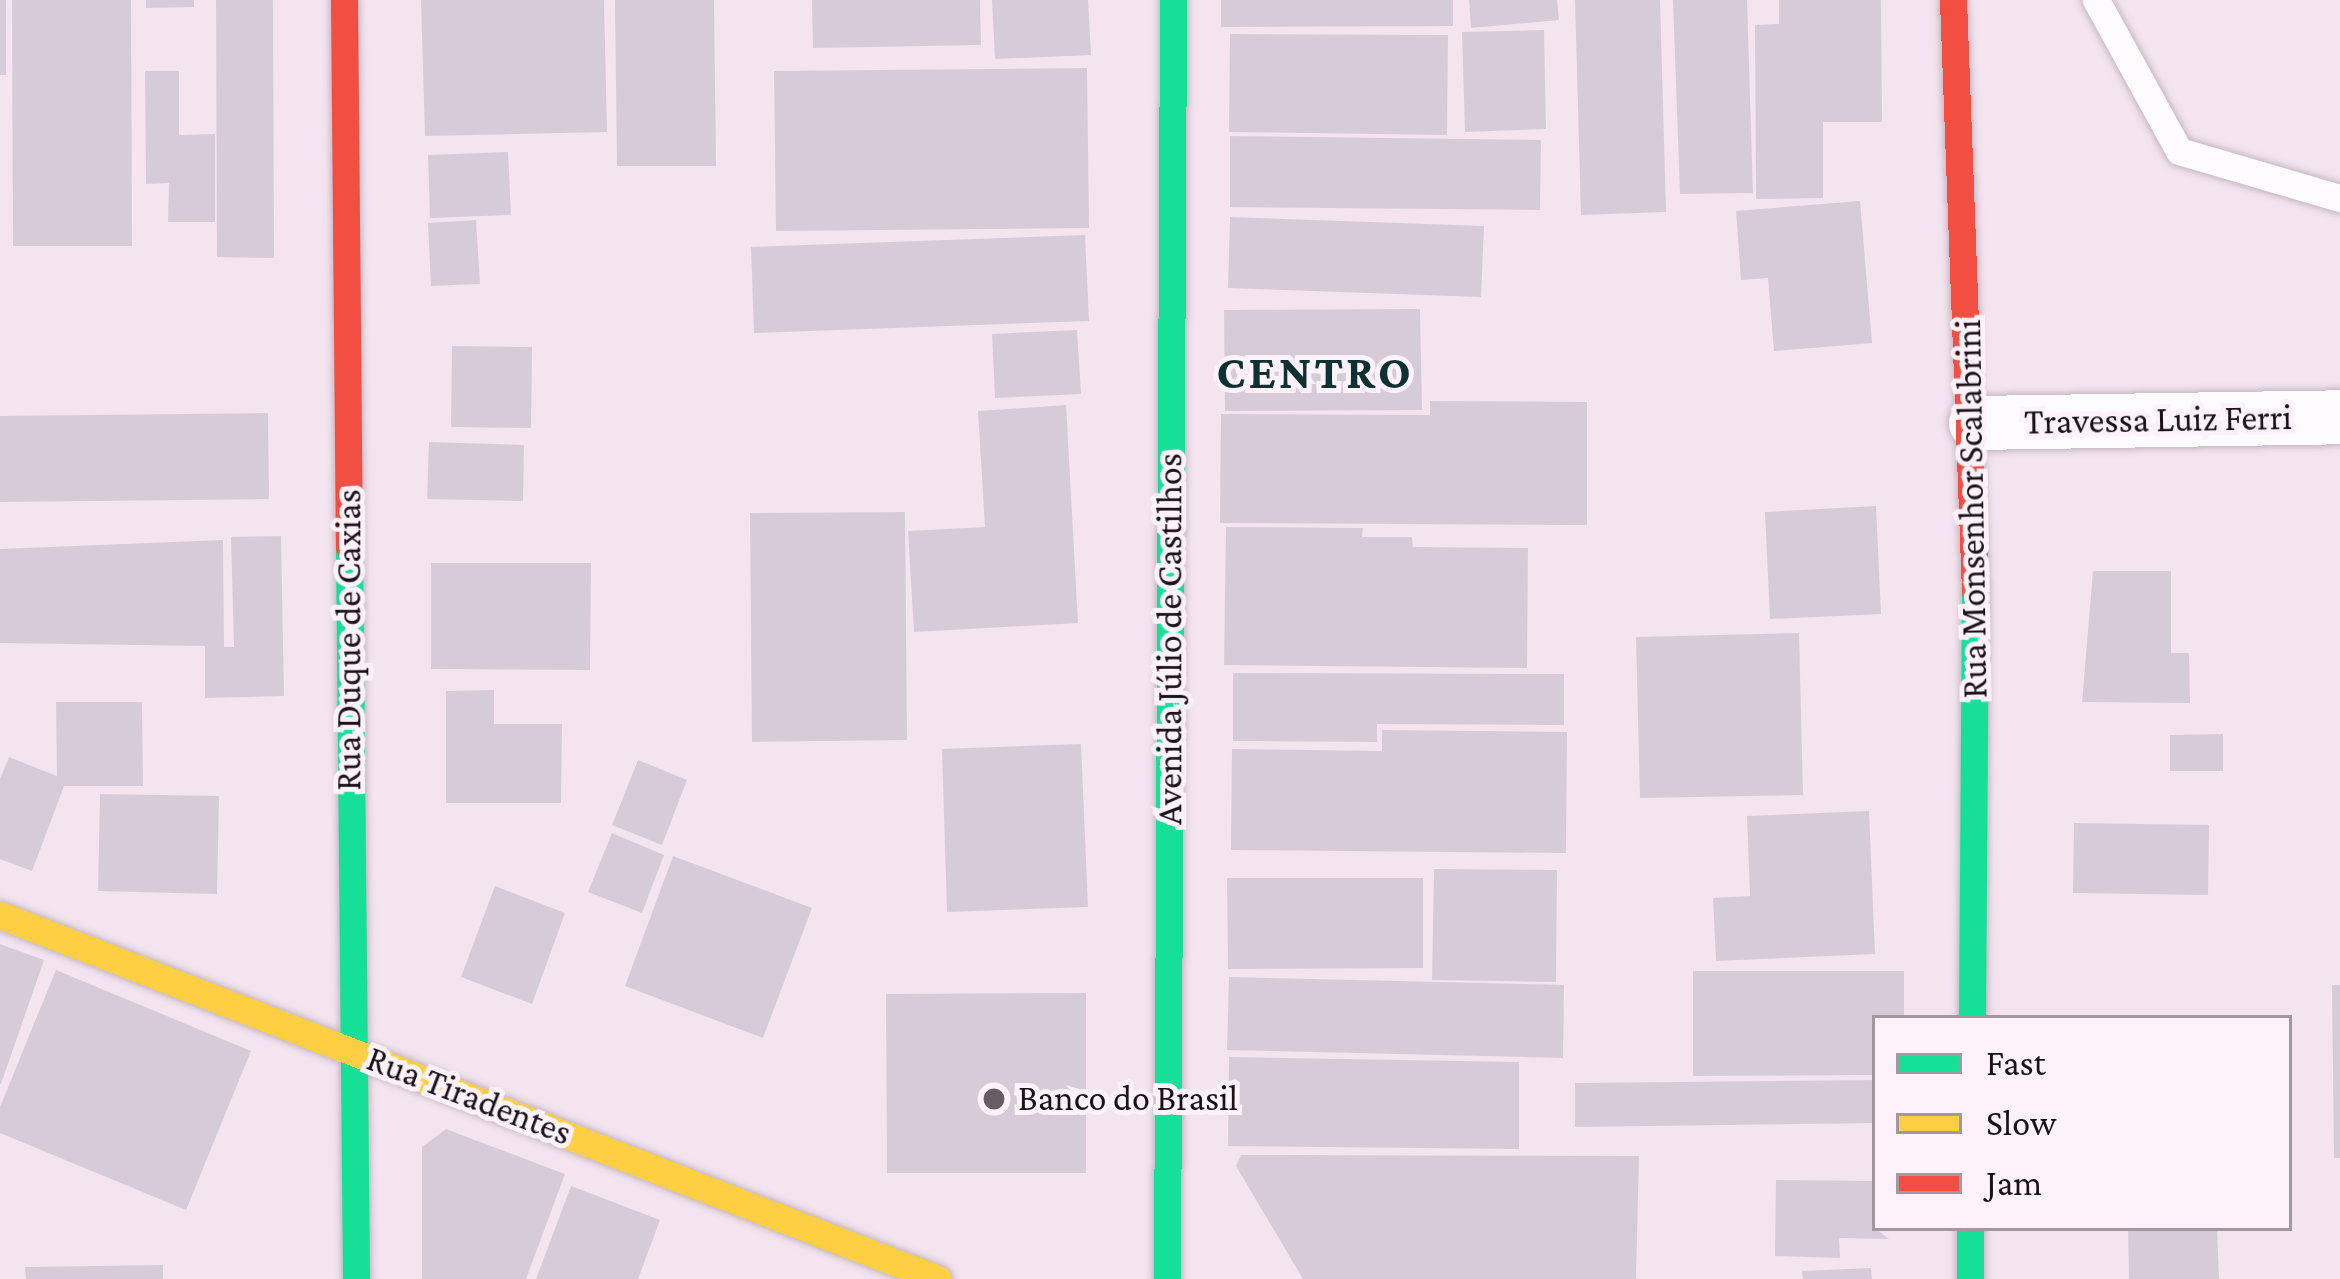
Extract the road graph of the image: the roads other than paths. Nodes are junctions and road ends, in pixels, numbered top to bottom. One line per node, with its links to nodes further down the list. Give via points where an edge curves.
1 (344, 0): 10 (street, Rua Duque de Caxias)
2 (1173, 0): 14 (street, Avenida Júlio de Castilhos)
3 (1953, 0): 7 (street, Rua Monsenhor Scalabrini)
4 (2096, 0): 5 (lane, via 2179,151)
5 (2340, 198)
6 (2340, 417): 7 (street, Travessa Luiz Ferri)
7 (1976, 423): 9 (street, Rua Monsenhor Scalabrini)
8 (0, 915): 10 (street, Rua Tiradentes)
9 (1972, 1015)
10 (351, 1050): 12 (street, Rua Duque de Caxias); 13 (street, Rua Tiradentes)
11 (1970, 1231): 15 (street)
12 (356, 1279)
13 (938, 1279)
14 (1167, 1279)
15 (1970, 1279)

